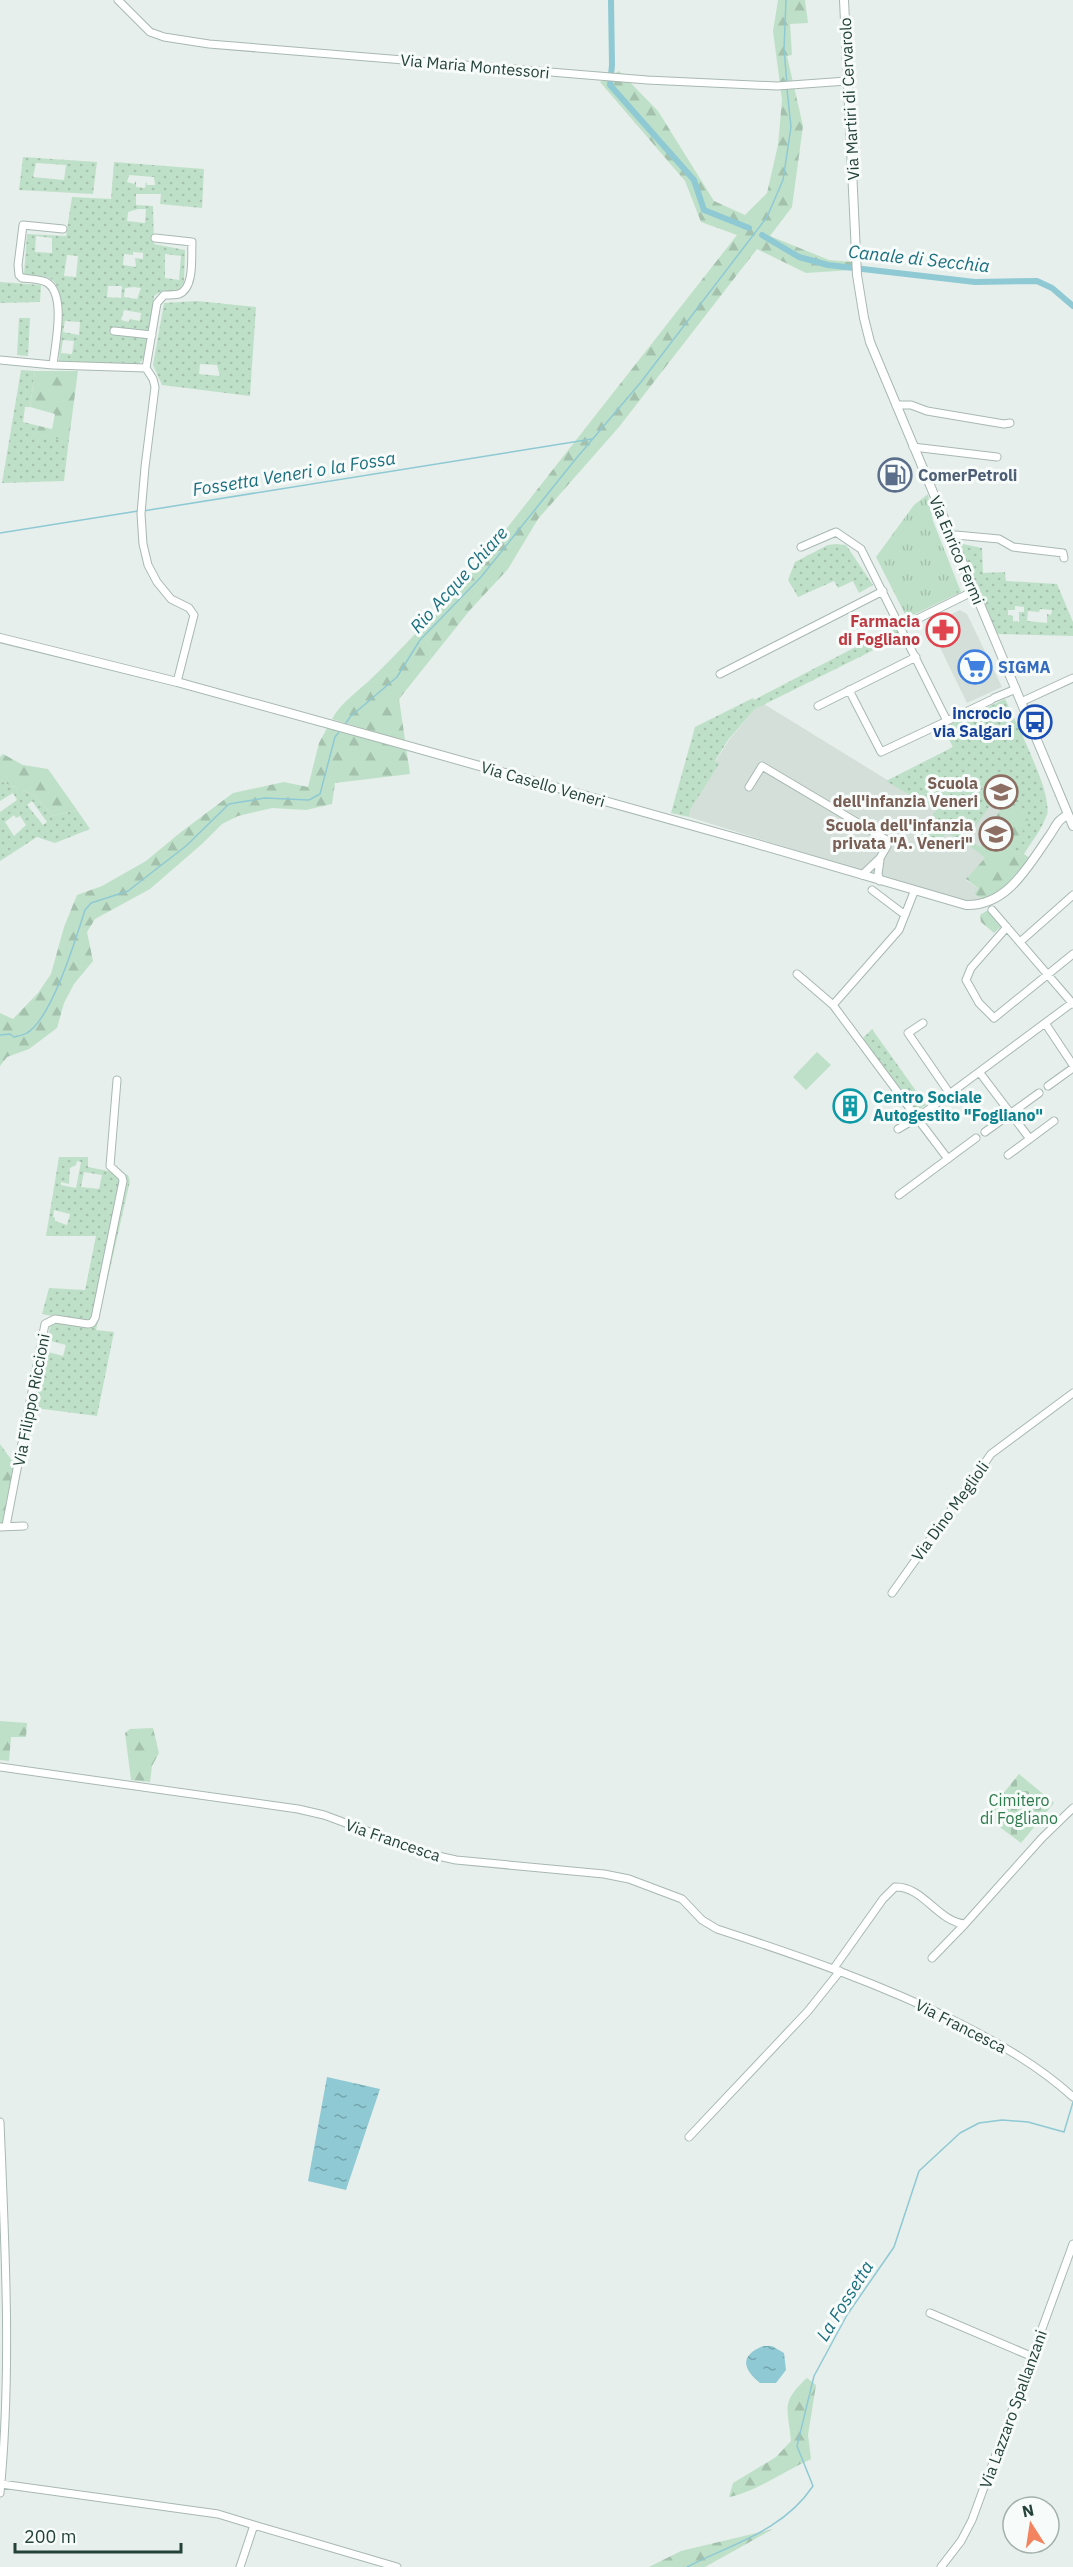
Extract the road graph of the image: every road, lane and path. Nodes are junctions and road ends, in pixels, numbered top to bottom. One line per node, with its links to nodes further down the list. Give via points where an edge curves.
1 (118, 0): 3 (street, Via Maria Montessori, via 150,32 198,43 611,77 781,86)
2 (844, 0): 3 (street, Via Martiri di Cervarolo)
3 (848, 81): 4 (street, Via Martiri di Cervarolo)
4 (854, 198): 12 (street, Via Enrico Fermi, via 857,274 864,318)
5 (63, 229): 10 (street, via 23,225 18,265 22,278 45,282 56,293)
6 (155, 238): 8 (street, via 192,242 189,282 181,293 158,299)
7 (114, 331): 8 (street)
8 (152, 335): 11 (street)
9 (0, 360): 10 (street)
10 (53, 365): 11 (street)
11 (146, 368): 26 (street, via 155,387 141,514 143,544 157,582 171,599 194,615)
12 (896, 405): 13 (street); 14 (street, Via Enrico Fermi)
13 (1010, 423)
14 (913, 447): 15 (street); 16 (street, Via Enrico Fermi)
15 (997, 457)
16 (952, 537): 18 (street, via 999,539 1013,547 1063,553); 20 (street, Via Enrico Fermi)
17 (801, 547): 19 (street, via 830,533 839,533 861,549)
18 (1064, 558)
19 (883, 591): 21 (street); 24 (street)
20 (974, 591): 21 (street); 27 (street, Via Enrico Fermi)
21 (901, 627): 23 (street)
22 (0, 638): 26 (street, Via Casello Veneri)
23 (916, 657): 28 (street); 31 (street)
24 (720, 674)
25 (1073, 678): 29 (street)
26 (177, 682): 35 (street, Via Casello Veneri)
27 (1016, 689): 29 (street, Via Enrico Fermi); 31 (street)
28 (849, 690): 30 (street); 31 (street, via 881,752)
29 (1021, 702): 33 (street, Via Enrico Fermi)
30 (818, 706)
31 (947, 721)
32 (749, 787): 34 (street, via 762,766 885,839 887,846)
33 (1071, 821): 38 (street, Via Casello Veneri, via 1053,831 996,900 966,905)
34 (880, 858): 35 (street); 36 (street)
35 (862, 875): 36 (street, Via Casello Veneri)
36 (880, 881): 38 (street, Via Casello Veneri)
37 (872, 890): 41 (street)
38 (914, 892): 41 (street)
39 (1073, 895): 43 (street)
40 (992, 910): 42 (street)
41 (905, 915): 48 (street, via 899,930)
42 (1007, 927): 43 (street); 46 (street, via 971,968 966,980 979,1003 994,1018)
43 (1020, 942): 46 (street)
44 (1073, 954): 46 (street)
45 (797, 975): 48 (street)
46 (1048, 975): 47 (street)
47 (1072, 1003): 50 (street)
48 (833, 1005): 58 (street)
49 (923, 1023): 56 (street, via 908,1034)
50 (1045, 1023): 51 (street); 52 (street)
51 (1073, 1066): 54 (street)
52 (980, 1073): 56 (street); 57 (street)
53 (117, 1080): 68 (street, Via Filippo Riccioni, via 110,1166 123,1181 95,1318 88,1324 56,1319 45,1324)
54 (1048, 1086)
55 (1039, 1093): 57 (street)
56 (950, 1094): 58 (street)
57 (1010, 1114): 61 (street); 63 (street)
58 (917, 1118): 60 (street); 65 (street)
59 (1054, 1121): 63 (street)
60 (898, 1129)
61 (985, 1132)
62 (976, 1138): 65 (street)
63 (1030, 1139): 64 (street)
64 (1008, 1155)
65 (948, 1159): 66 (street)
66 (899, 1195)
67 (1073, 1393): 70 (street, Via Dino Meglioli, via 991,1454)
68 (3, 1526): 69 (street, Via Filippo Riccioni)
69 (24, 1526)
70 (892, 1593)
71 (0, 1767): 75 (street, Via Francesca, via 298,1809 456,1860 604,1874 682,1899 717,1929)
72 (1073, 1808): 73 (street)
73 (965, 1924): 74 (street); 75 (street, via 951,1921 910,1890 895,1887)
74 (932, 1958)
75 (837, 1969): 76 (street, Via Francesca, via 975,2032 1047,2074); 78 (street, via 814,2004)
76 (1073, 2097)
77 (0, 2122): 80 (street)
78 (689, 2137)
79 (1073, 2244): 82 (street, Via Lazzaro Spallanzani)
80 (3, 2299): 83 (street)
81 (930, 2313): 82 (street)
82 (1033, 2357): 88 (street, Via Lazzaro Spallanzani, via 972,2520)
83 (1, 2484): 84 (street); 85 (street, via 218,2514)
84 (0, 2493)
85 (254, 2525): 86 (street); 87 (street)
86 (240, 2567)
87 (397, 2567)
88 (941, 2567)

